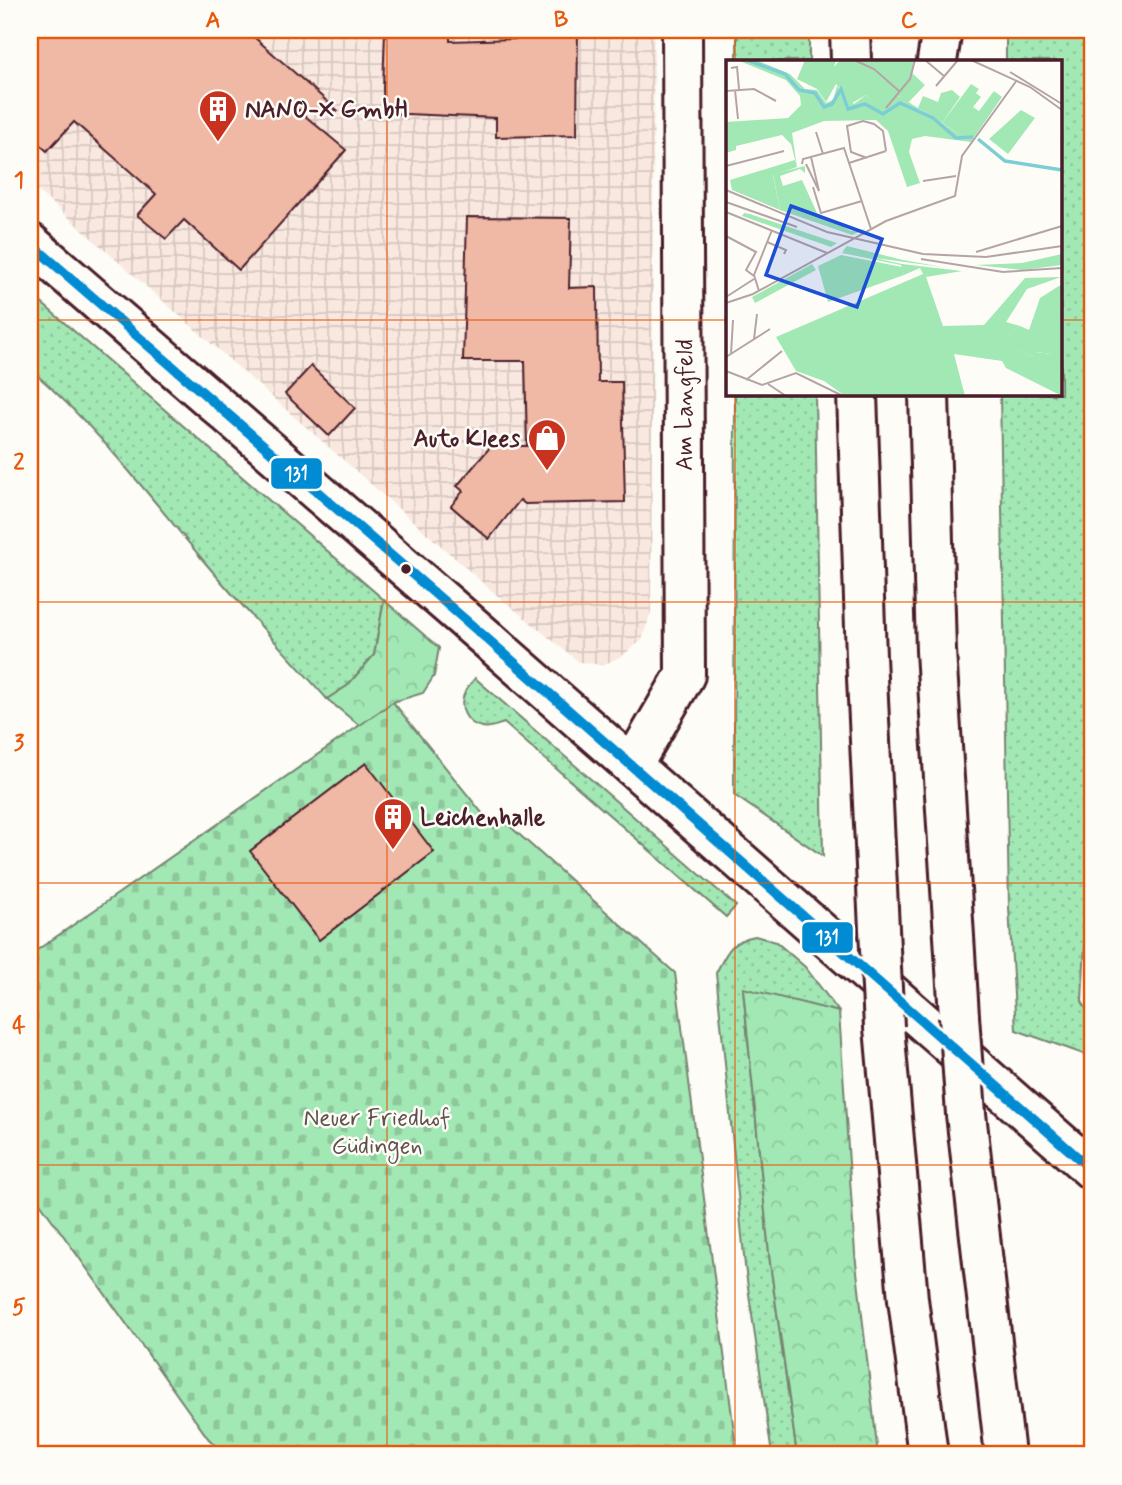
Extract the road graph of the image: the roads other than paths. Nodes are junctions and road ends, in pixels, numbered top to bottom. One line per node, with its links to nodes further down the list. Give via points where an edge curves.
1 (682, 30): 11 (main road, Am Langfeld, via 685,675)
2 (850, 30): 5 (main road)
3 (922, 30): 6 (main road)
4 (942, 30): 7 (main road)
5 (851, 60)
6 (922, 60)
7 (937, 60)
8 (30, 243): 11 (main road)
9 (857, 396): 13 (main road, bridge, via 884,1027 908,1299)
10 (929, 396): 14 (main road, bridge, via 936,651 966,1114)
11 (632, 766): 12 (main road)
12 (1092, 1170)
13 (928, 1455)
14 (1005, 1455)

